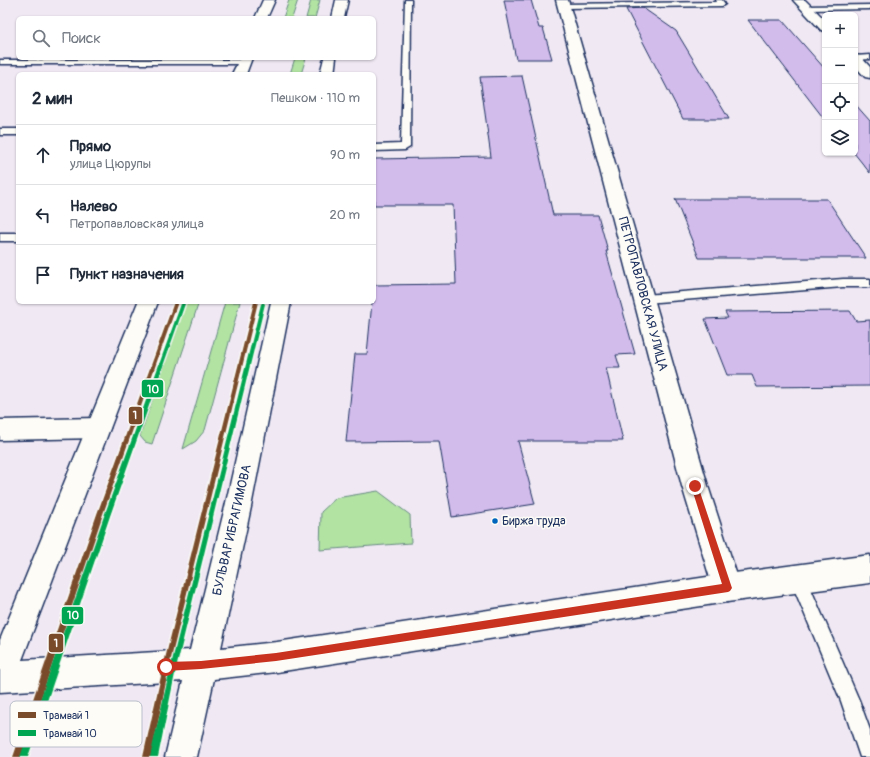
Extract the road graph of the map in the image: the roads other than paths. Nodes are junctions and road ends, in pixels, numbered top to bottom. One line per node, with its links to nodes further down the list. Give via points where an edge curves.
1 (268, 0): 8 (main road)
2 (342, 0): 9 (main road)
3 (408, 0): 21 (lane, via 405,147)
4 (719, 0): 5 (lane, via 722,4)
5 (563, 3): 25 (main road, ПЕТРОПАВЛОВСКАЯ УЛИЦА)
6 (802, 4): 7 (lane); 10 (main road)
7 (870, 7)
8 (262, 16)
9 (338, 16)
10 (822, 24)
11 (870, 57): 12 (lane)
12 (858, 58)
13 (330, 60): 17 (main road)
14 (858, 61): 18 (main road)
15 (0, 62): 16 (lane)
16 (243, 65)
17 (327, 72)
18 (870, 74)
19 (0, 132): 20 (lane)
20 (16, 132)
21 (376, 148)
22 (16, 236): 23 (lane)
23 (0, 237)
24 (870, 283): 25 (lane)
25 (645, 299): 32 (main road, ПЕТРОПАВЛОВСКАЯ УЛИЦА, via 695,486)
26 (147, 304): 28 (main road)
27 (281, 304): 33 (main road, БУЛЬВАР ИБРАГИМОВА, via 238,507)
28 (98, 428): 29 (main road); 34 (main road)
29 (0, 430)
30 (870, 569): 31 (main road)
31 (798, 579): 32 (main road); 36 (lane, via 850,700)
32 (728, 588): 33 (main road, via 276,657)
33 (201, 665): 34 (main road); 35 (main road, БУЛЬВАР ИБРАГИМОВА)
34 (0, 676)
35 (181, 757)
36 (870, 757)

